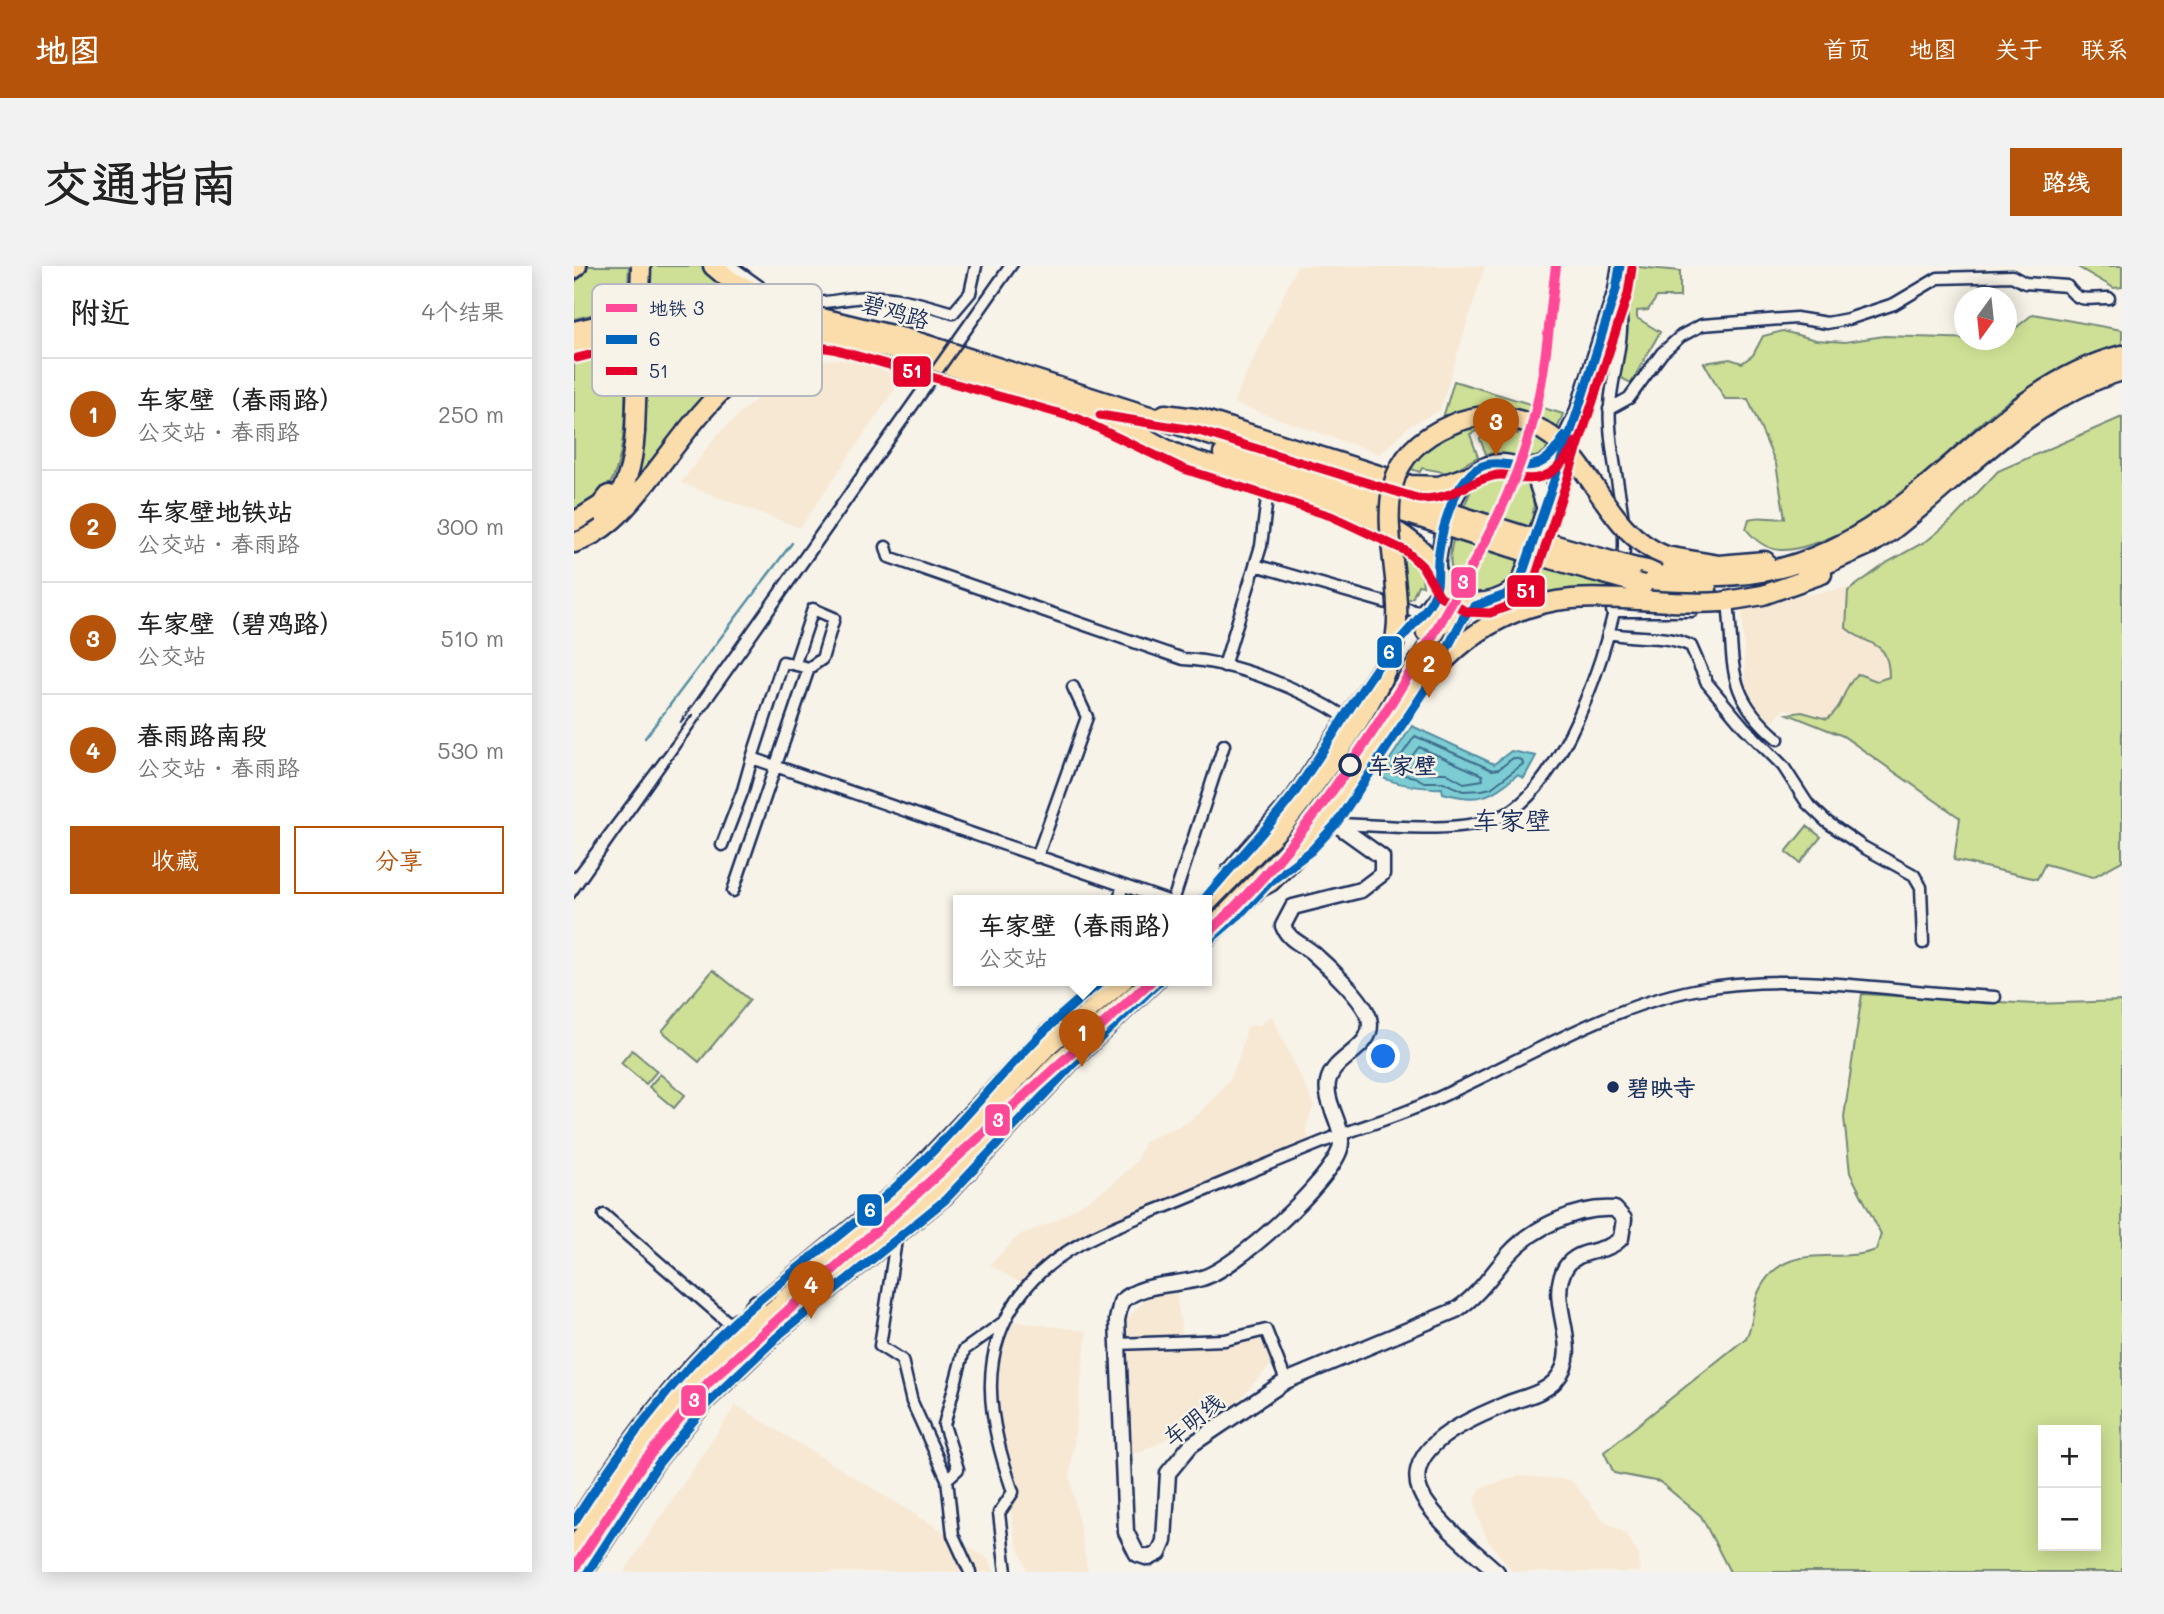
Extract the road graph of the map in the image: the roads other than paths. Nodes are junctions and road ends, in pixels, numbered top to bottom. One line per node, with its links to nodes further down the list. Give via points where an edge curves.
1 (630, 266): 7 (highway)
2 (641, 266): 8 (highway, bridge)
3 (713, 266): 9 (highway)
4 (730, 266): 10 (street)
5 (976, 266): 13 (street, via 970,293 953,313 877,297)
6 (1620, 266): 11 (main road)
7 (630, 284)
8 (640, 284)
9 (740, 284)
10 (758, 284)
11 (1616, 290): 27 (street, via 1622,324); 29 (main road)
12 (2109, 298): 27 (street, via 2079,298 2071,295 2067,286 2025,283 2012,276 1938,278 1894,304 1848,319 1702,325 1681,335 1629,398)
13 (822, 303)
14 (822, 318): 28 (highway, 碧鸡路, via 912,340)
15 (592, 327): 16 (highway, 碧鸡路)
16 (574, 331)
17 (822, 334): 18 (highway, 碧鸡路)
18 (856, 340): 19 (highway); 28 (highway, 碧鸡路)
19 (822, 341)
20 (592, 342): 21 (highway, 碧鸡路)
21 (574, 346)
22 (2122, 355): 37 (highway, via 2058,382 2008,414)
23 (2122, 371): 37 (highway, via 2046,405 1923,506)
24 (630, 396): 30 (highway)
25 (632, 396): 30 (highway, bridge)
26 (718, 396): 38 (highway, via 621,513 593,536)
27 (1609, 409): 45 (street, via 1624,547)
28 (1112, 412): 32 (highway, via 1202,419 1421,487); 33 (highway, via 1172,452); 39 (highway, bridge)
29 (1577, 412): 31 (main road, via 1547,461 1536,467); 34 (main road)
30 (630, 430): 35 (highway, via 613,489 601,505); 36 (highway, via 630,470 618,498 601,518)
31 (1513, 464): 32 (main road, via 1493,463); 34 (main road, via 1535,478)
32 (1468, 476): 42 (main road, via 1440,549)
33 (1269, 482): 41 (street); 42 (highway, via 1396,531 1428,554)
34 (1544, 507): 43 (main road, via 1520,581 1505,596)
35 (574, 523)
36 (574, 534)
37 (1868, 537): 39 (highway, bridge, via 1804,561 1741,577 1702,579); 39 (highway, bridge, via 1811,571 1765,584 1695,590 1643,585); 44 (highway, via 1837,568); 67 (highway, bridge, via 1760,562 1700,564 1666,556 1623,527 1571,454 1539,428 1512,418 1484,416 1454,423 1427,438 1403,465 1388,508 1399,618 1388,665 1324,770 1285,822)
38 (574, 543)
39 (1525, 544)
40 (886, 547): 49 (street, via 890,557 902,562 1183,659)
41 (1255, 565): 46 (street); 49 (street)
42 (1439, 578): 43 (main road, via 1458,596); 46 (street); 69 (main road, via 1439,603 1431,623 1317,801 1260,869)
43 (1484, 602): 57 (street, via 1463,618 1426,688); 68 (main road, via 1462,608 1440,627 1321,809)
44 (1726, 604): 45 (street); 53 (street, via 1737,691 1756,721 1778,739); 57 (highway, bridge, via 1561,600 1525,609 1486,627 1452,651 1422,684)
45 (1612, 611): 47 (street)
46 (1422, 613): 52 (street, via 1382,660)
47 (1608, 633): 53 (street, via 1636,638 1656,635 1691,646 1707,683); 57 (street, via 1581,713 1558,758 1530,793 1498,818 1443,825)
48 (795, 663): 50 (street); 50 (street, via 813,609 834,618 822,659); 55 (street, via 783,662)
49 (1224, 666): 52 (street, via 1312,695)
50 (809, 668): 56 (street)
51 (1073, 688): 59 (street, via 1087,717)
52 (1347, 718): 66 (street, via 1275,818)
53 (1746, 729): 72 (street, via 1783,766 1807,803 1827,822 1914,875 1921,887)
54 (1224, 745): 65 (street)
55 (752, 758): 56 (street); 58 (street)
56 (776, 767): 59 (street); 62 (street)
57 (1331, 826): 60 (highway); 80 (main road, via 1376,849 1382,857 1382,874 1361,890 1293,907 1283,926 1290,938 1315,954 1368,1015 1368,1037 1334,1069 1327,1084)
58 (722, 845)
59 (1037, 857): 61 (street)
60 (1270, 882): 68 (highway); 71 (street)
61 (1122, 887): 63 (street); 64 (street)
62 (733, 891)
63 (1120, 895)
64 (1149, 895)
65 (1172, 895)
66 (1211, 895)
67 (1212, 895)
68 (1246, 895): 70 (main road)
69 (1212, 914)
70 (1212, 927)
71 (1212, 938)
72 (1923, 943)
73 (1097, 986): 85 (street, via 1045,1031 904,1180)
74 (1118, 986): 89 (main road, via 1050,1045 914,1188)
75 (1143, 986): 79 (main road)
76 (1150, 986): 79 (main road)
77 (1153, 986): 83 (street)
78 (1995, 998): 80 (street, via 1806,981 1695,989 1617,1013 1420,1106)
79 (1120, 1004): 81 (main road, via 1058,1062)
80 (1340, 1135): 86 (street, via 1064,1252 1026,1287); 88 (main road, 车明线, via 1335,1159 1312,1193 1226,1265 1202,1278 1128,1296 1118,1309)
81 (956, 1171): 83 (main road); 94 (main road, via 900,1224 725,1366 646,1457)
82 (604, 1215): 87 (street)
83 (917, 1224): 84 (street)
84 (896, 1240): 91 (street, via 880,1346 902,1360 912,1402); 95 (street, via 781,1333 708,1403 658,1464)
85 (757, 1303): 87 (street); 89 (main road)
86 (1006, 1321): 91 (street, via 964,1350 944,1425 958,1469); 97 (street, via 989,1388 992,1424 1013,1492 999,1513)
87 (731, 1325): 92 (street, via 640,1423)
88 (1117, 1344): 90 (street, via 1225,1340 1266,1330); 90 (main road, 车明线, via 1126,1532 1132,1549 1142,1557 1155,1557 1164,1541 1166,1479 1176,1460 1203,1435)
89 (710, 1363): 93 (main road, via 639,1446)
90 (1286, 1381): 98 (main road, 车明线, via 1456,1310 1474,1296 1511,1251 1560,1219 1599,1209 1620,1212 1625,1225 1617,1242 1577,1257 1564,1269 1560,1289 1568,1348 1559,1377 1543,1390 1459,1423 1434,1443 1420,1465 1417,1480 1428,1506)
91 (947, 1479): 96 (street, via 953,1535)
92 (574, 1522)
93 (574, 1547)
94 (574, 1570)
95 (588, 1572)
96 (970, 1572)
97 (1006, 1572)
98 (1497, 1572)

